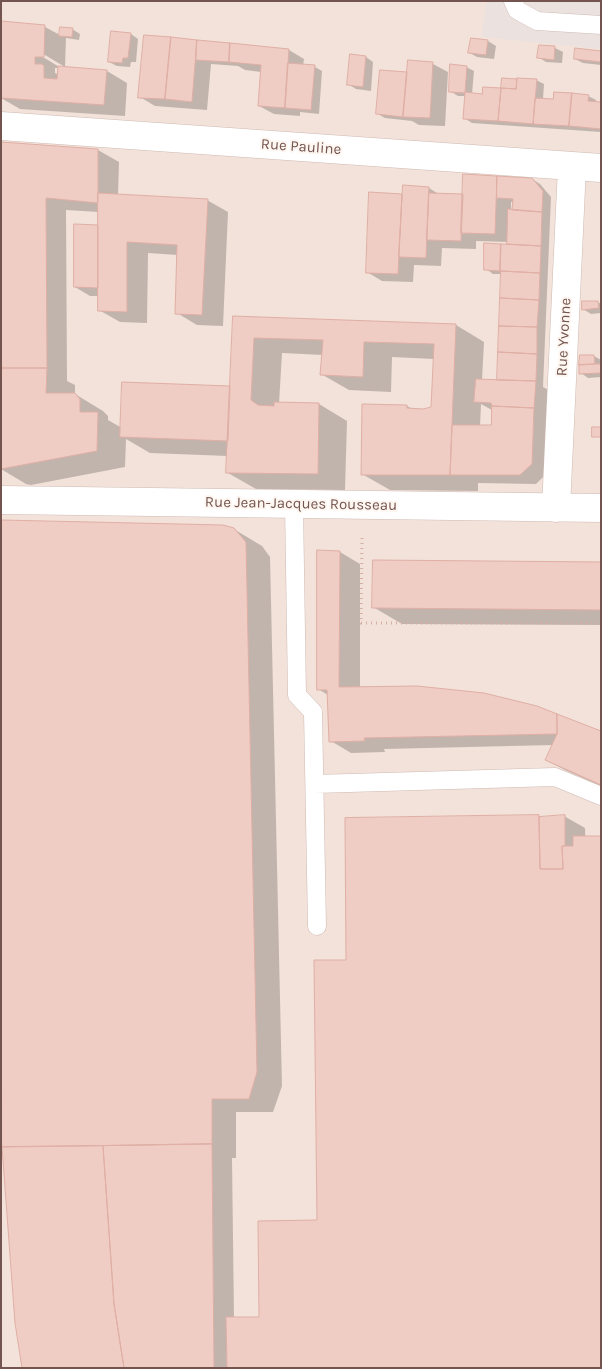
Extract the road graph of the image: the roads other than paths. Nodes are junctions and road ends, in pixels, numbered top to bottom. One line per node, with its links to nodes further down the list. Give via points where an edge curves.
1 (513, 1): 2 (lane, via 517,10 537,21)
2 (601, 25)
3 (1, 126): 4 (street, Rue Pauline)
4 (572, 166): 5 (street, Rue Pauline); 8 (street, Rue Yvonne)
5 (601, 168)
6 (1, 500): 7 (street, Rue Jean-Jacques Rousseau)
7 (294, 504): 8 (street, Rue Jean-Jacques Rousseau); 10 (lane, via 297,695 313,712)
8 (556, 508): 9 (street, Rue Jean-Jacques Rousseau)
9 (601, 508)
10 (315, 784): 11 (lane, via 555,777); 12 (lane)
11 (601, 796)
12 (317, 926)

